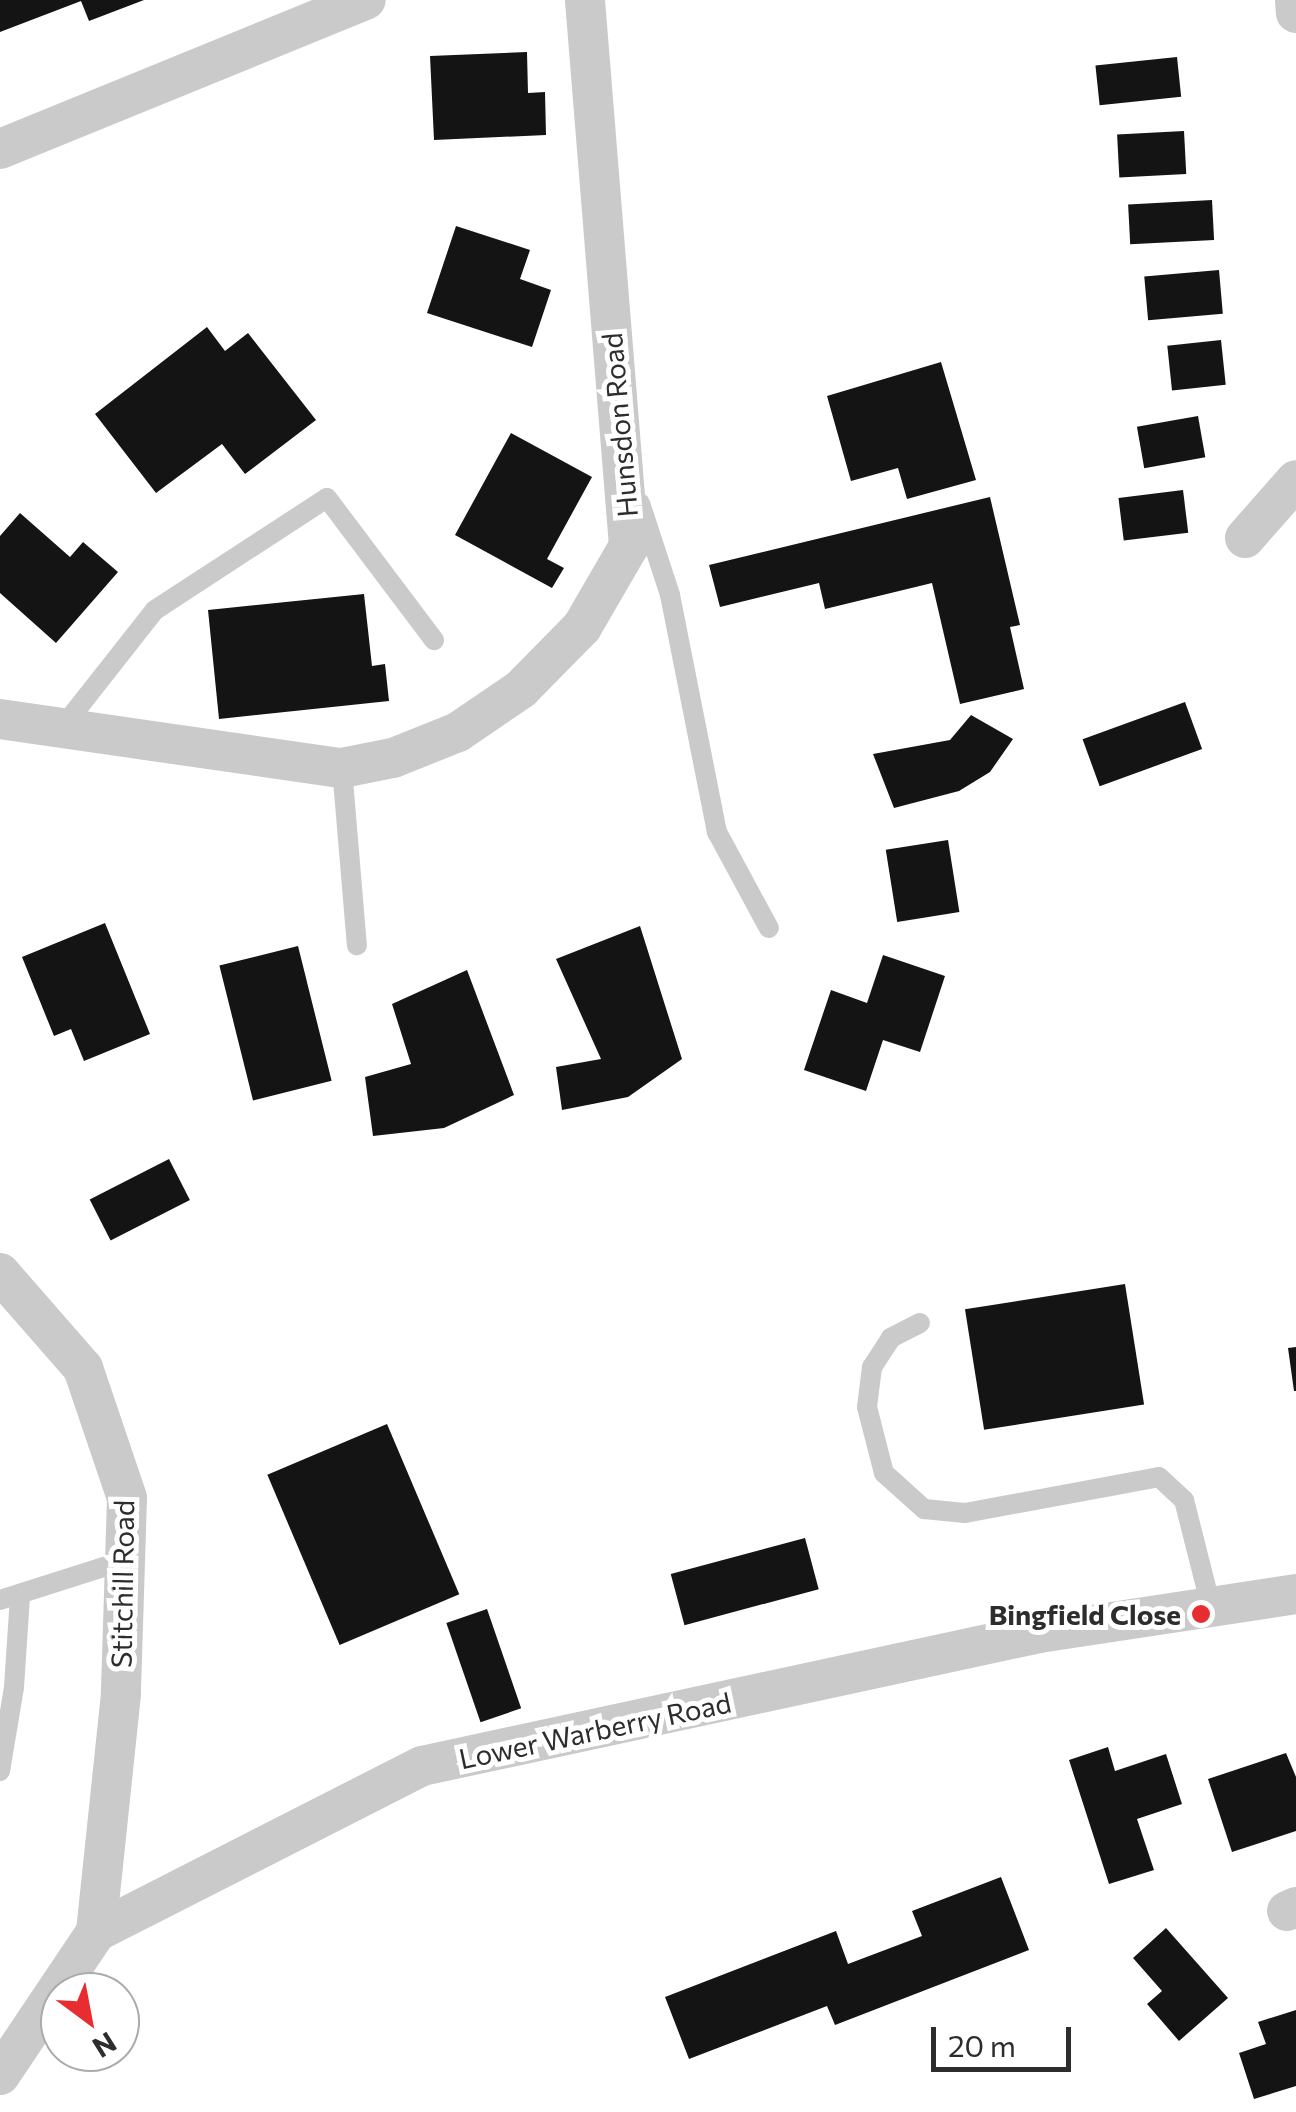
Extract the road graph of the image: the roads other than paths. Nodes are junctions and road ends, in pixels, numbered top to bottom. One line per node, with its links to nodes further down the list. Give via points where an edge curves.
1 (366, 0): 5 (street)
2 (585, 0): 6 (street, Hunsdon Road, via 601,246)
3 (1295, 0): 4 (street)
4 (1296, 13)
5 (0, 150)
6 (627, 462): 12 (street, Hunsdon Road, via 629,546 582,627 522,689 458,732 393,758); 13 (lane, via 670,595 717,832)
7 (1296, 480): 8 (street)
8 (1245, 538)
9 (434, 640): 11 (lane, via 327,498 155,610)
10 (0, 720): 11 (street, Hunsdon Road)
11 (62, 728): 12 (street, Hunsdon Road)
12 (342, 768): 14 (lane)
13 (770, 928)
14 (357, 945)
15 (0, 1272): 17 (street, Stitchill Road, via 82,1368 127,1498)
16 (920, 1323): 20 (lane, via 891,1338 872,1367 866,1407 884,1474 924,1509 965,1513 1158,1478 1184,1500)
17 (125, 1560): 19 (lane); 22 (street, Stitchill Road, via 121,1694)
18 (1296, 1594): 20 (street, Lower Warberry Road)
19 (10, 1598): 21 (lane, via 14,1687)
20 (1211, 1606): 22 (street, Lower Warberry Road, via 1039,1632 422,1766)
21 (0, 1771)
22 (96, 1932): 23 (street, Lower Warberry Road)
23 (0, 2076)

